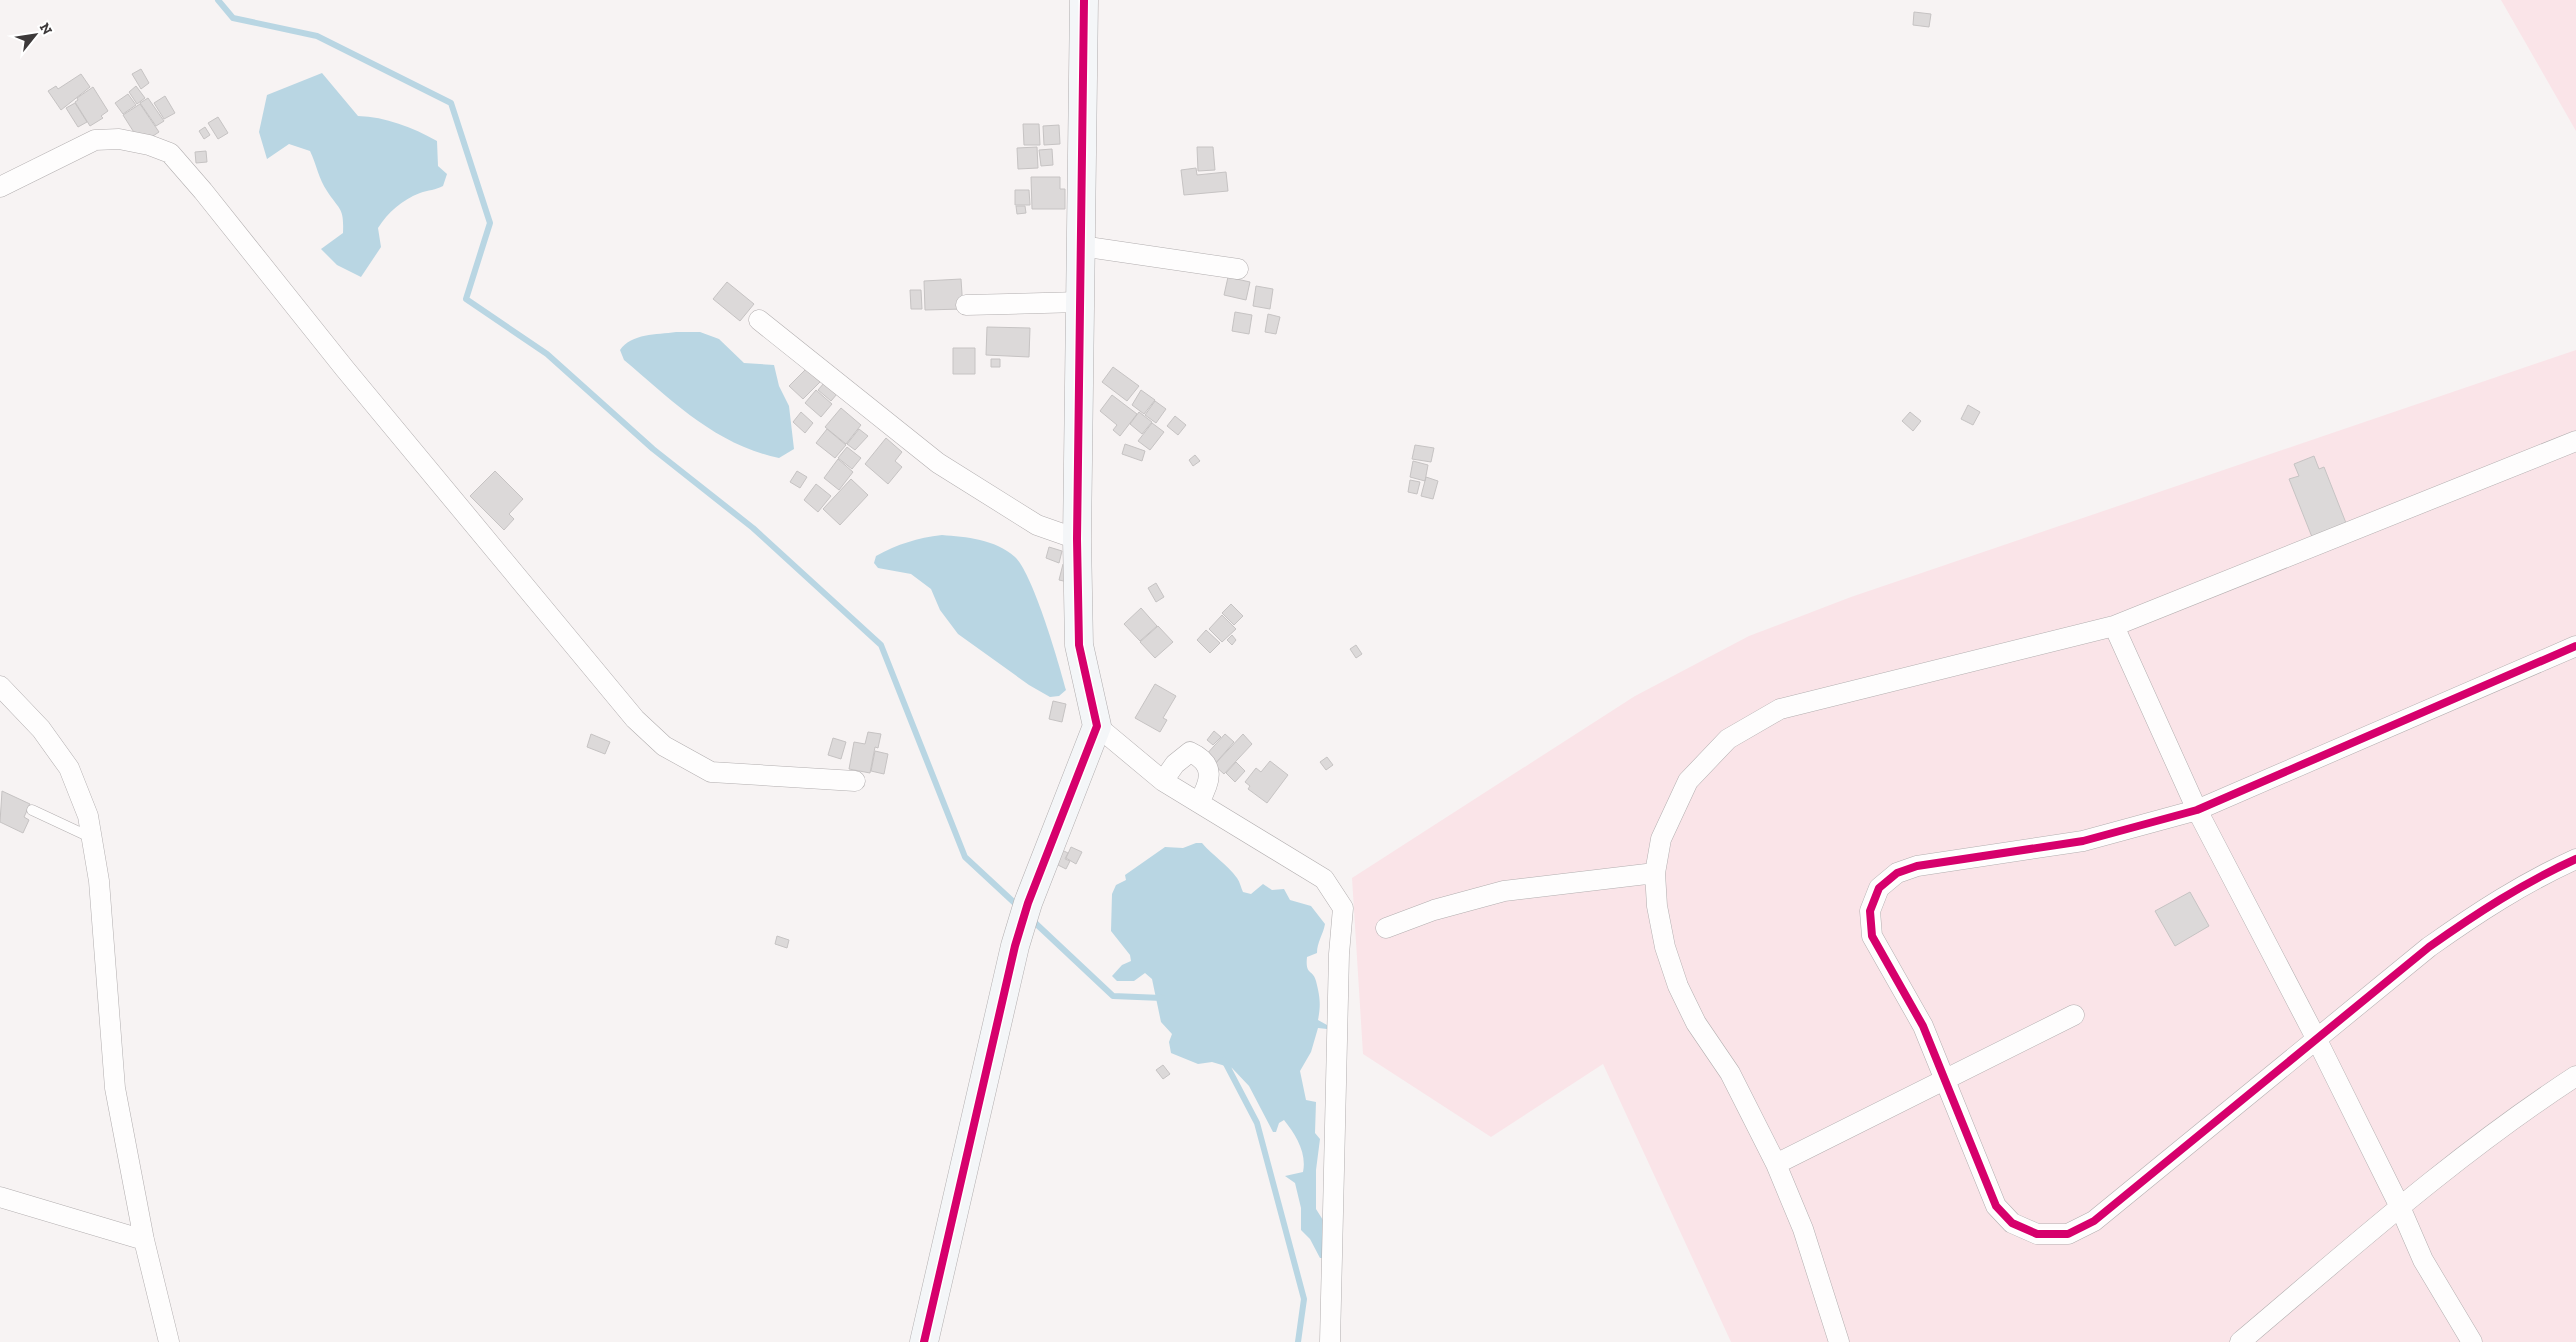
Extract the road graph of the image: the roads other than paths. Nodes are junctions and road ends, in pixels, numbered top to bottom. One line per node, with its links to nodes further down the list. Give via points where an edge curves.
1 (1084, 0): 3 (street)
2 (0, 187): 15 (street, via 95,140 119,139 170,152 351,377 630,712 664,746 711,772)
3 (1081, 246): 4 (street); 5 (street)
4 (1238, 269)
5 (1080, 302): 6 (street); 9 (street)
6 (966, 305)
7 (759, 320): 9 (street, via 938,463 1037,525)
8 (2576, 441): 10 (street)
9 (1077, 539): 13 (street, via 1079,645)
10 (2114, 626): 18 (street); 21 (street, via 1780,708 1728,739 1688,781 1661,839)
11 (2576, 646): 18 (street)
12 (0, 686): 19 (street, via 42,728 70,768 88,816)
13 (1094, 733): 14 (street); 32 (street, via 1028,903 1015,946)
14 (1163, 780): 16 (street); 16 (street, via 1183,755 1190,752 1196,755 1207,767 1210,783)
15 (854, 781)
16 (1199, 802): 33 (street, via 1324,880 1343,908 1339,954)
17 (32, 810): 19 (lane)
18 (2197, 810): 24 (street); 26 (street, via 2083,841 1917,866 1897,873 1879,888 1870,910 1872,936 1923,1026)
19 (92, 838): 30 (street, via 99,881 115,1088)
20 (2576, 859): 24 (street, via 2487,906 2429,947)
21 (1655, 873): 22 (street, via 1504,890); 27 (street, via 1665,947 1678,986 1696,1023 1730,1072)
22 (1386, 928)
23 (2074, 1016): 26 (street)
24 (2316, 1038): 26 (street, via 2094,1221 2068,1234 2037,1234 2012,1223 1996,1206); 29 (street)
25 (2576, 1076): 29 (street, via 2524,1110)
26 (1946, 1079): 27 (street)
27 (1776, 1164): 34 (street, via 1803,1229)
28 (0, 1197): 30 (street)
29 (2400, 1207): 35 (street); 36 (street, via 2423,1260)
30 (144, 1240): 31 (street)
31 (169, 1342)
32 (924, 1342)
33 (1330, 1342)
34 (1839, 1342)
35 (2240, 1342)
36 (2472, 1342)

